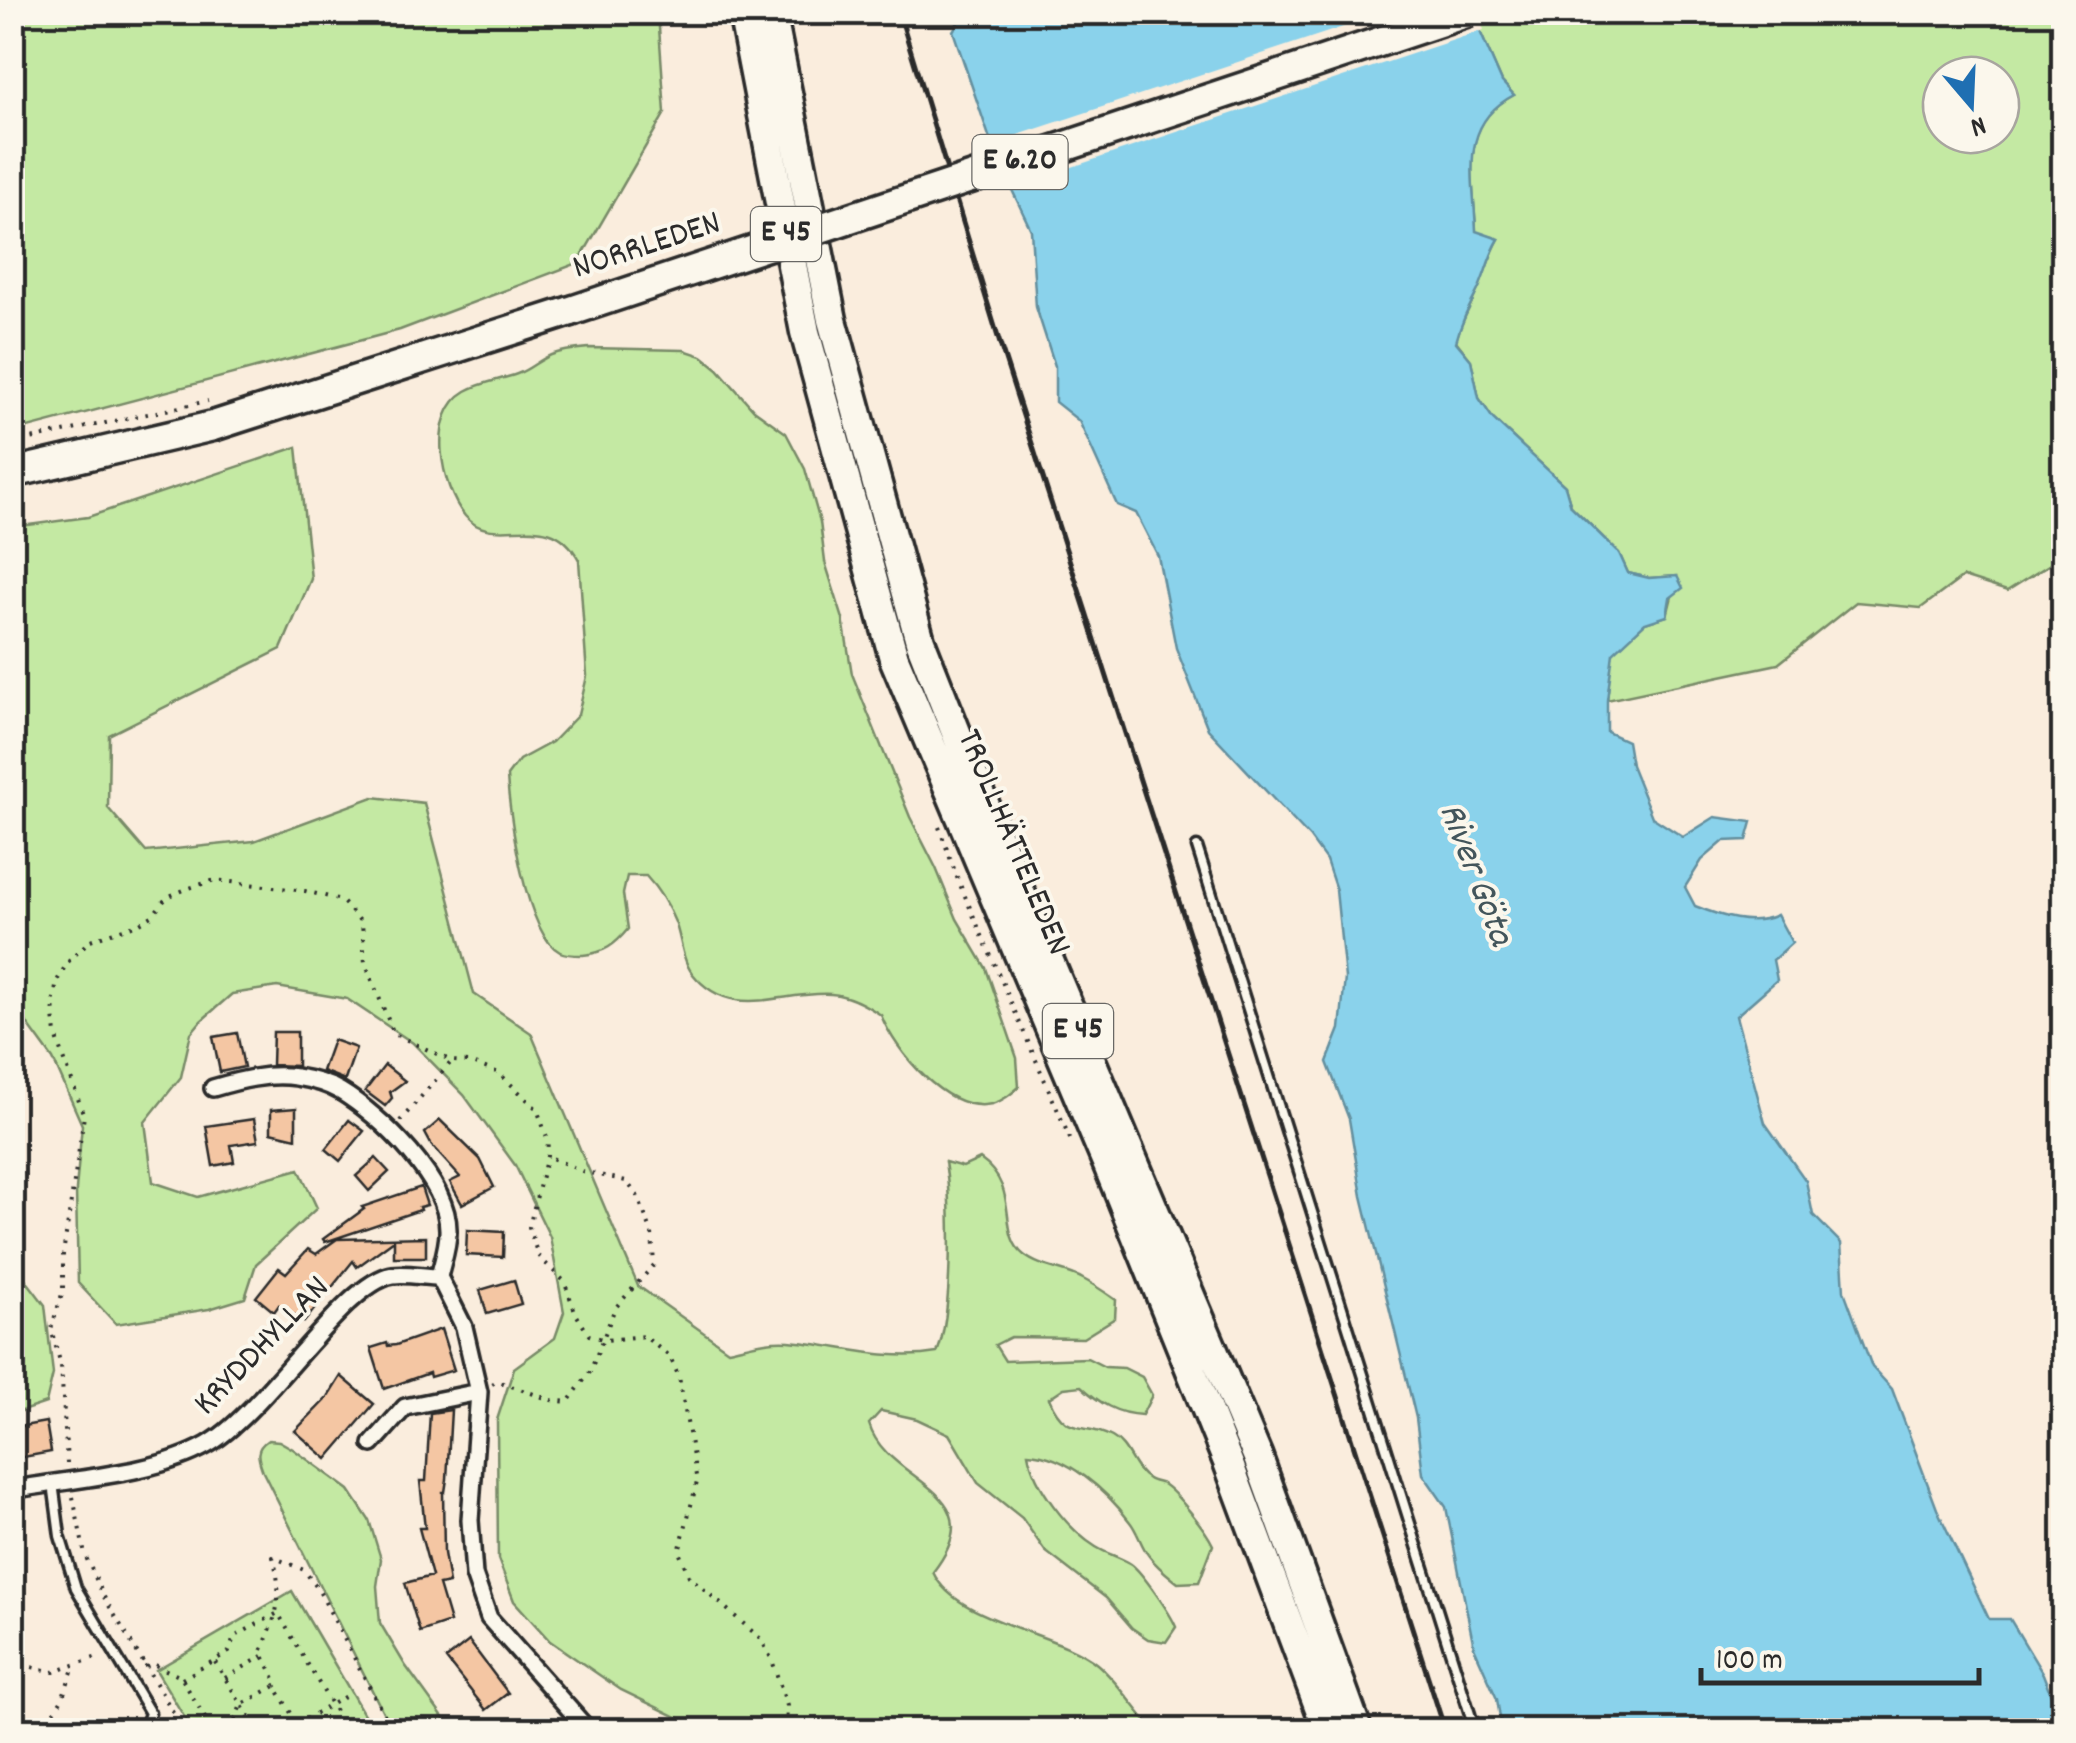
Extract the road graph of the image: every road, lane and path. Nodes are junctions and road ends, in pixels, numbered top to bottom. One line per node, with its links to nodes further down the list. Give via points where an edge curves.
1 (743, 12): 48 (highway, TROLLHÄTTELEDEN / E 45, via 804,332 894,658 1146,1258)
2 (771, 12): 49 (highway, TROLLHÄTTELEDEN / E 45, via 832,320 920,641 1257,1455)
3 (1469, 12): 6 (highway, NORRLEDEN / E 6.20, bridge, via 213,426)
4 (207, 402): 5 (path)
5 (12, 443)
6 (12, 473)
7 (1197, 847): 50 (lane)
8 (452, 1061): 10 (path); 11 (path, via 499,1074 537,1109); 16 (path, via 394,1034 365,963 362,923 341,900 326,896 215,880 168,898 138,924 90,940 68,963 57,981 56,1035 84,1116 63,1291 51,1329 61,1365)
9 (213, 1088): 10 (street, via 251,1077 295,1077 338,1090)
10 (390, 1132): 12 (street, via 440,1195 449,1230)
11 (548, 1156): 13 (path, via 529,1227 538,1256 564,1280 589,1334); 13 (path, via 626,1181 652,1234 654,1265 615,1308)
12 (439, 1277): 14 (street, via 464,1328); 16 (street, KRYDDHYLLAN, via 391,1275 355,1294 281,1378 210,1443 182,1458)
13 (601, 1338): 14 (path, via 590,1372 568,1402 497,1381); 47 (path, via 644,1336 670,1357 680,1377 697,1482 679,1552 688,1576 761,1639 787,1706)
14 (479, 1392): 15 (street, via 405,1407); 46 (street, via 470,1520 474,1575 489,1618)
15 (372, 1444)
16 (61, 1481): 17 (street, KRYDDHYLLAN); 19 (lane, via 60,1536 76,1588); 23 (path, via 105,1599)
17 (12, 1490)
18 (278, 1613): 20 (path); 21 (path, via 234,1637); 31 (path); 45 (path, via 273,1557 304,1570 318,1588)
19 (113, 1649): 22 (path); 32 (lane)
20 (262, 1656): 25 (path); 27 (path)
21 (214, 1661): 25 (path); 26 (path)
22 (74, 1666): 24 (path); 36 (path)
23 (146, 1667): 26 (path); 39 (path)
24 (12, 1673)
25 (224, 1678): 30 (path)
26 (182, 1679): 40 (path)
27 (275, 1686): 30 (path); 34 (path)
28 (350, 1694): 31 (path)
29 (12, 1696): 35 (path)
30 (241, 1705): 41 (path); 42 (path)
31 (332, 1705): 34 (path); 44 (path)
32 (150, 1719): 37 (lane); 38 (lane)
33 (366, 1722): 44 (path)
34 (300, 1728): 43 (path)
35 (33, 1730)
36 (43, 1730)
37 (137, 1730)
38 (157, 1730)
39 (184, 1730)
40 (212, 1730)
41 (231, 1730)
42 (256, 1730)
43 (288, 1730)
44 (349, 1730)
45 (392, 1730)
46 (588, 1730)
47 (786, 1730)
48 (1328, 1730)
49 (1357, 1730)
50 (1476, 1730)

